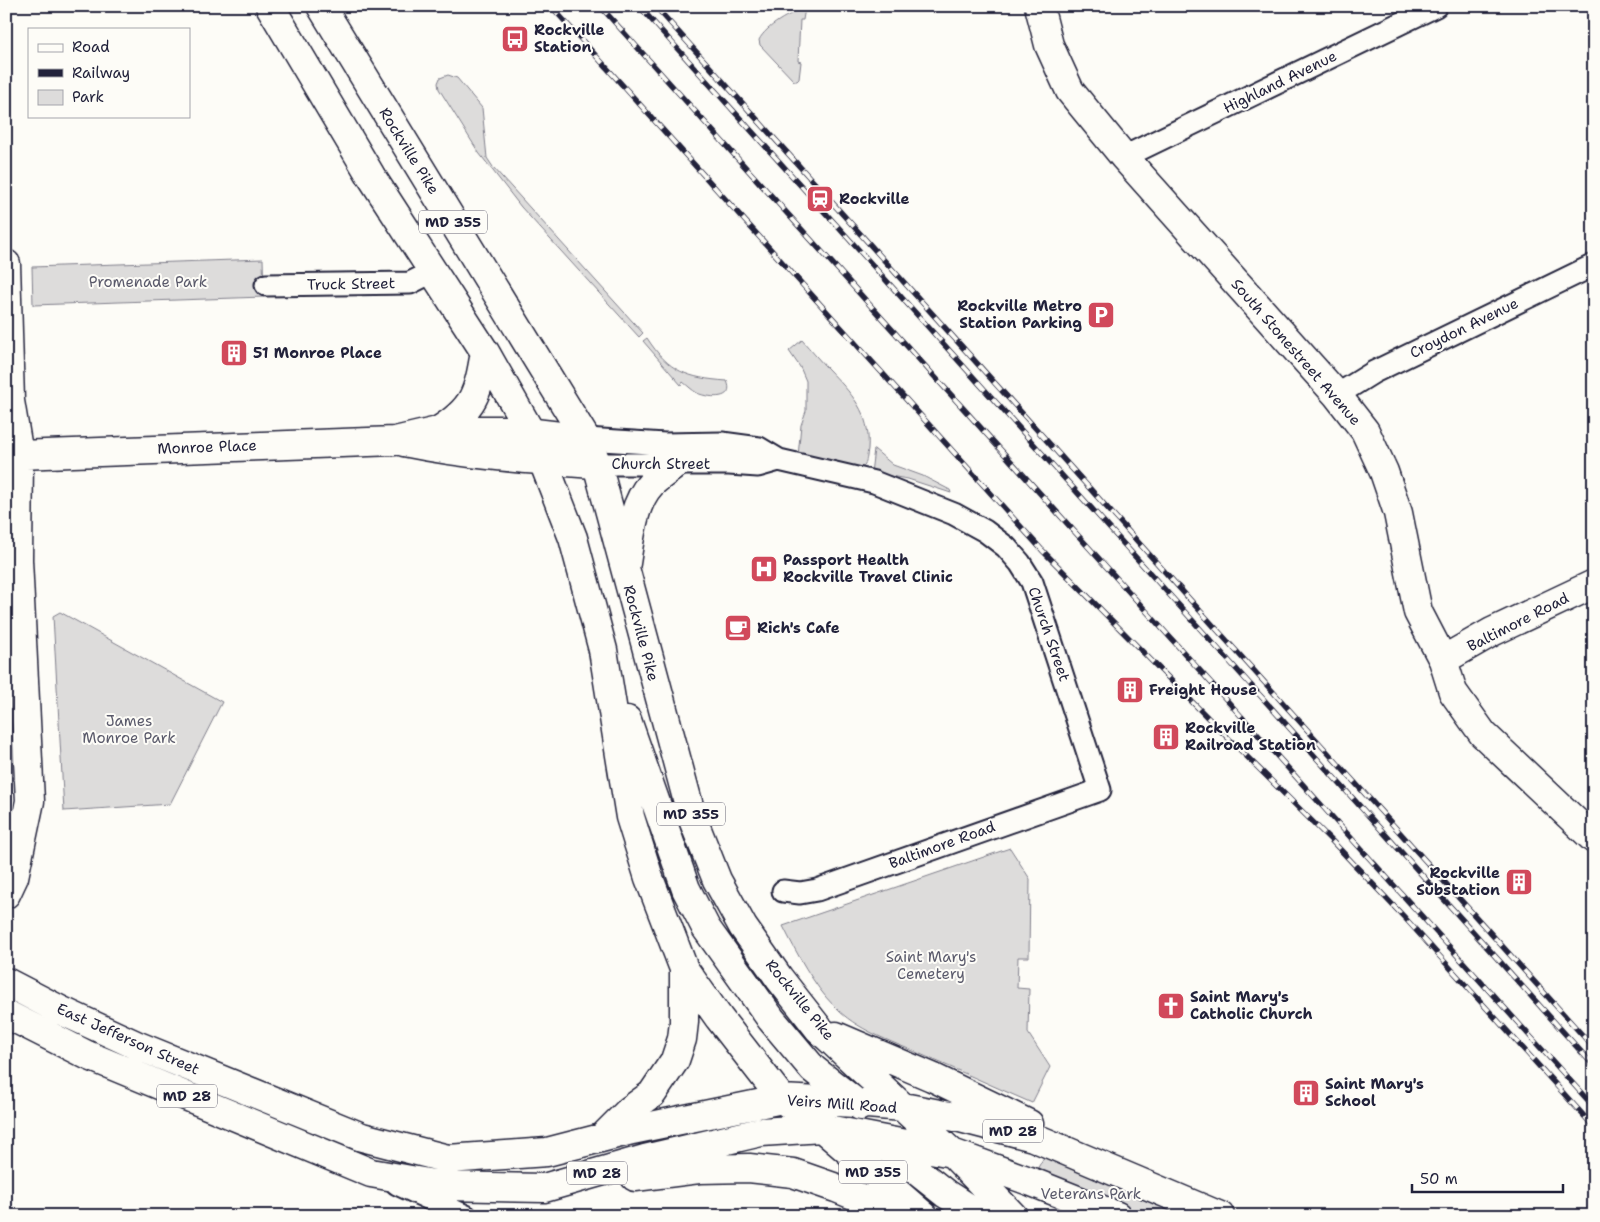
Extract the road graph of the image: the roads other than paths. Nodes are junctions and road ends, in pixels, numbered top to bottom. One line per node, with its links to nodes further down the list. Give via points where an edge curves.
1 (270, 6): 8 (main road, MD 355, via 372,176)
2 (321, 6): 14 (main road, Rockville Pike / MD 355)
3 (1039, 6): 5 (main road, South Stonestreet Avenue, via 1050,45 1070,91)
4 (1436, 6): 5 (street, Highland Avenue)
5 (1124, 157): 11 (main road, South Stonestreet Avenue)
6 (6, 264): 16 (main road, via 10,401)
7 (1594, 265): 11 (street, Croydon Avenue, via 1374,372)
8 (434, 271): 9 (street, Truck Street, via 410,283); 10 (main road, MD 355)
9 (266, 286)
10 (485, 352): 12 (main road, via 473,400 454,421); 13 (main road, MD 355)
11 (1337, 395): 24 (main road, South Stonestreet Avenue, via 1364,430 1384,472 1398,513 1418,612)
12 (438, 430): 13 (main road, Monroe Place); 15 (main road, Monroe Place)
13 (531, 433): 14 (main road, Monroe Place); 18 (main road, MD 355)
14 (586, 438): 17 (street, Church Street, via 665,444 722,443 759,448); 19 (main road, Rockville Pike / MD 355)
15 (395, 440): 16 (main road, Monroe Place); 18 (main road, Monroe Place, via 442,450)
16 (19, 455): 28 (main road, via 18,560 30,801 14,877)
17 (779, 460): 20 (street, Church Street, via 758,466); 25 (street, Church Street, via 874,482 908,494 954,514 1006,547 1032,582)
18 (543, 461): 19 (main road, Church Street); 23 (main road, MD 355, via 573,538)
19 (596, 464): 20 (street, Church Street); 21 (main road, Rockville Pike / MD 355)
20 (676, 464): 21 (main road, via 644,492 632,527)
21 (625, 572): 32 (main road, Rockville Pike / MD 355, via 692,817 717,880 779,978)
22 (1594, 584): 24 (main road, Baltimore Road, via 1492,632)
23 (602, 650): 29 (main road, MD 355, via 630,817); 34 (main road, via 686,889 706,928 795,1048 814,1069)
24 (1443, 660): 26 (main road, South Stonestreet Avenue, via 1453,692 1483,734)
25 (1100, 790): 27 (street, Baltimore Road, via 817,890)
26 (1594, 839)
27 (783, 891)
28 (6, 894)
29 (684, 970): 33 (main road, MD 355); 38 (main road, via 684,1022 675,1060 652,1094)
30 (6, 982): 37 (main road, East Jefferson Street / MD 28, via 136,1046)
31 (6, 1014): 42 (main road, East Jefferson Street / MD 28, via 87,1054)
32 (820, 1029): 35 (main road, Rockville Pike / MD 355); 41 (main road, via 1007,1112)
33 (782, 1099): 34 (main road, Veirs Mill Road / MD 28); 36 (main road, MD 355); 38 (main road, Veirs Mill Road / MD 28); 39 (main road)
34 (856, 1103): 35 (main road, Veirs Mill Road / MD 28); 40 (main road)
35 (903, 1108): 40 (main road, Rockville Pike / MD 355); 41 (main road, Veirs Mill Road / MD 28, via 960,1118 1033,1137)
36 (822, 1128): 39 (main road, Veirs Mill Road / MD 28); 43 (main road, Veirs Mill Road / MD 28, via 762,1132 645,1159); 46 (main road, MD 355)
37 (362, 1137): 38 (main road, Veirs Mill Road / MD 28, via 448,1159 547,1152)
38 (603, 1137)
39 (876, 1138): 40 (main road, Veirs Mill Road / MD 28); 47 (main road, via 946,1194)
40 (952, 1153): 48 (main road, Rockville Pike / MD 355); 49 (main road, Veirs Mill Road / MD 28)
41 (1118, 1172): 50 (main road, Veirs Mill Road / MD 28)
42 (371, 1173): 43 (main road, Veirs Mill Road / MD 28, via 445,1186); 44 (street)
43 (544, 1188): 45 (main road, via 699,1169 749,1168 793,1174)
44 (466, 1216)
45 (905, 1216)
46 (924, 1216)
47 (980, 1216)
48 (1013, 1216)
49 (1117, 1216)
50 (1220, 1216)

